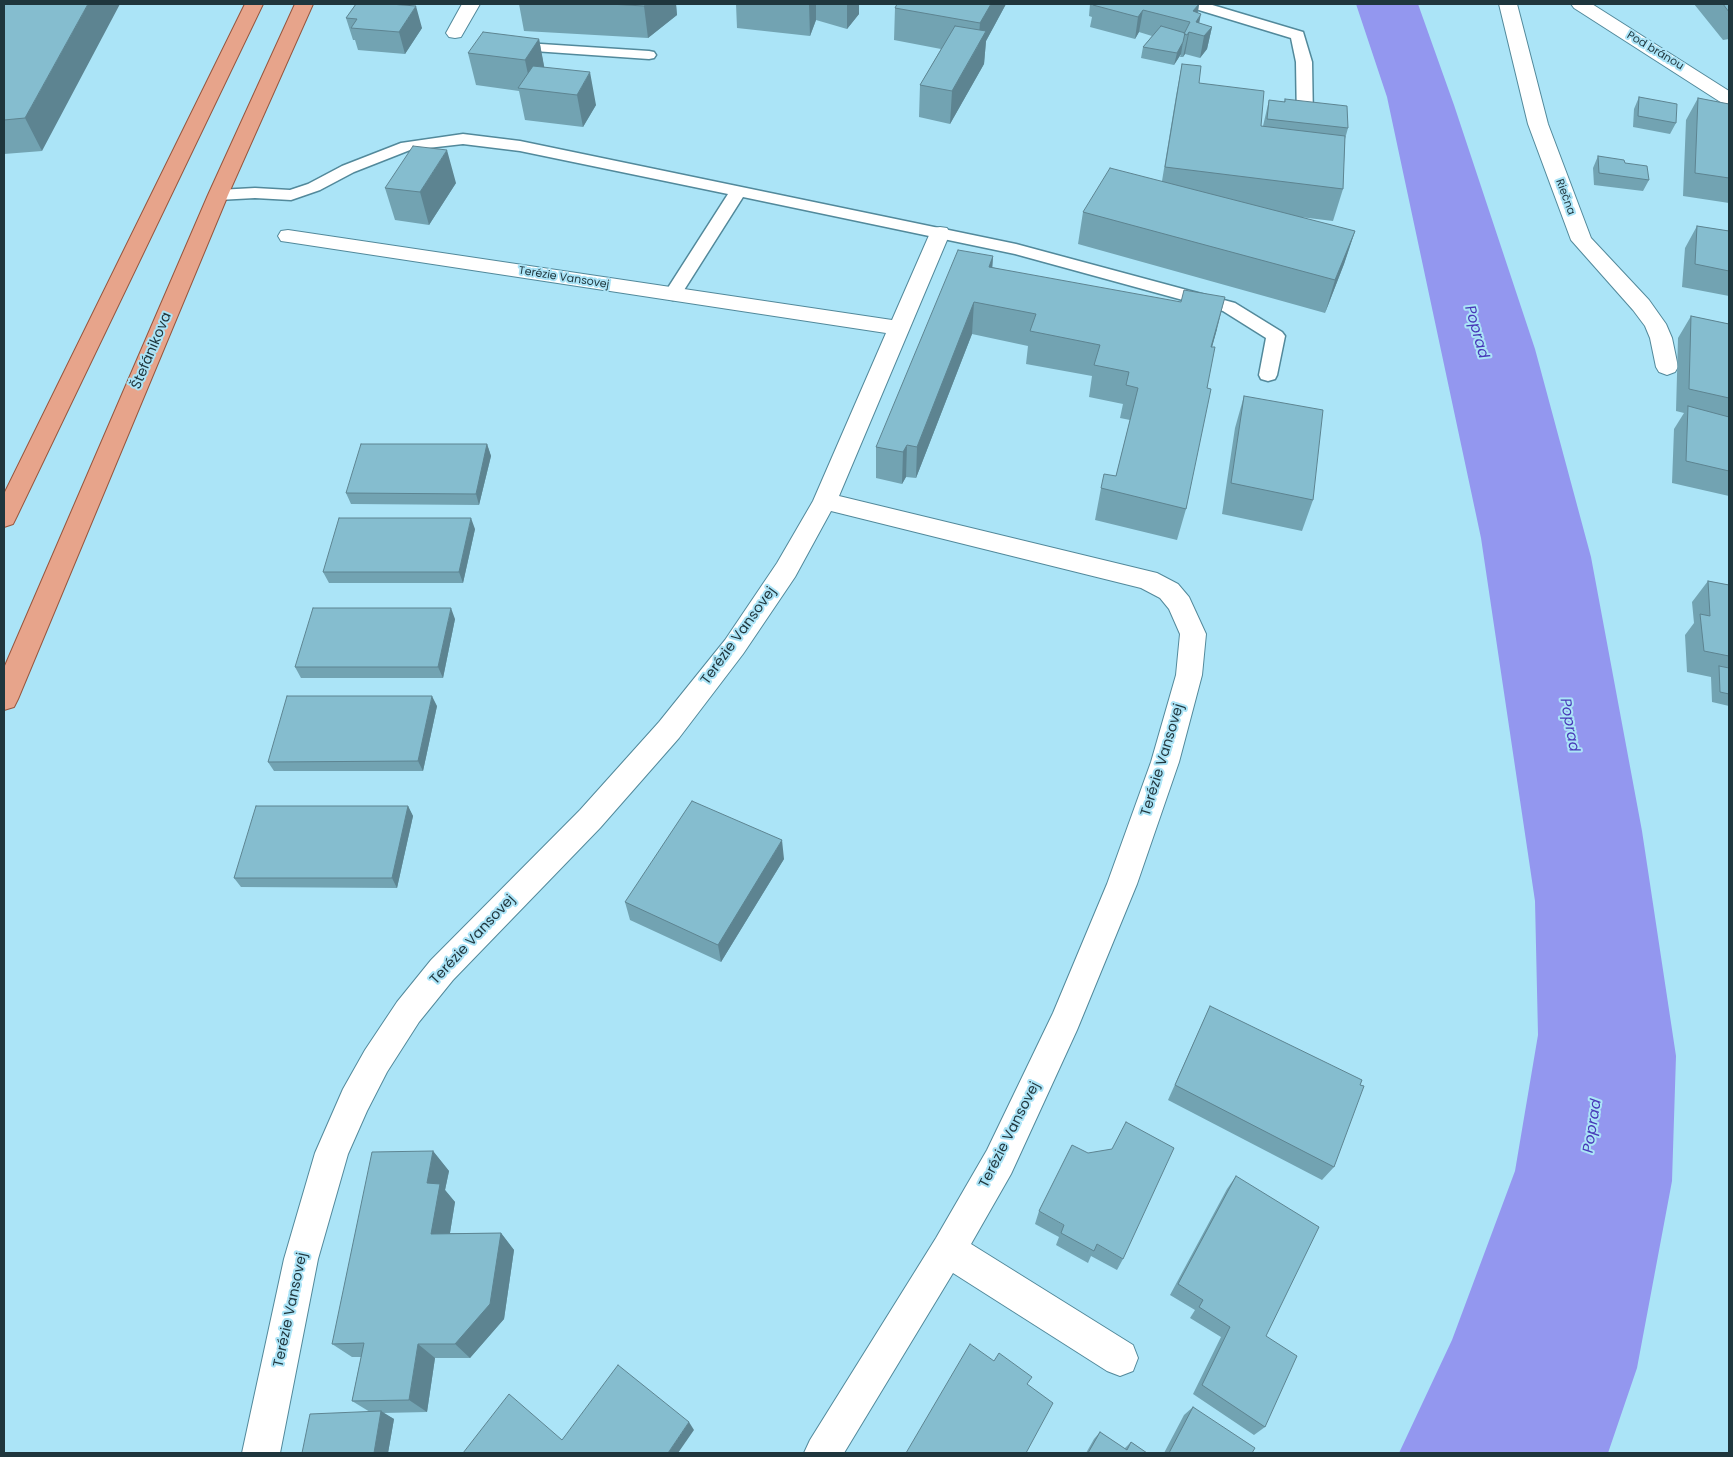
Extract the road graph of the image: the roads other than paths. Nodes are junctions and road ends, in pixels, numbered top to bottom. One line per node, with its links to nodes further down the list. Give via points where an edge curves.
1 (254, 4): 21 (main road)
2 (304, 4): 13 (main road, Štefánikova)
3 (471, 4): 7 (street)
4 (1194, 4): 11 (lane, via 1298,35 1304,62)
5 (1508, 4): 18 (street, Riečna, via 1538,124 1582,240 1655,324)
6 (1580, 4): 10 (street, Pod bránou)
7 (455, 33)
8 (495, 44): 9 (lane)
9 (649, 55)
10 (1729, 99)
11 (1304, 122)
12 (738, 192): 13 (lane, via 520,146 463,139 407,146 348,169 314,188 291,195); 14 (lane); 16 (lane)
13 (218, 195): 22 (main road, Štefánikova)
14 (940, 233): 17 (street, Terézie Vansovej); 19 (lane, via 1016,249 1229,307 1276,336)
15 (288, 236): 16 (street, Terézie Vansovej)
16 (673, 294): 17 (street, Terézie Vansovej)
17 (900, 328): 20 (street, Terézie Vansovej)
18 (1667, 367)
19 (1268, 375)
20 (826, 501): 23 (street, Terézie Vansovej, via 1148,580 1169,591 1180,604 1193,634 1189,675 1175,727 1122,884 1066,1020 1003,1153); 25 (street, Terézie Vansovej, via 786,570 734,647 669,730 590,819 442,970 408,1012 376,1061 332,1153 301,1259)
21 (4, 518)
22 (4, 700)
23 (948, 1250): 24 (street); 26 (street, Terézie Vansovej)
24 (1120, 1358)
25 (261, 1453)
26 (824, 1453)

